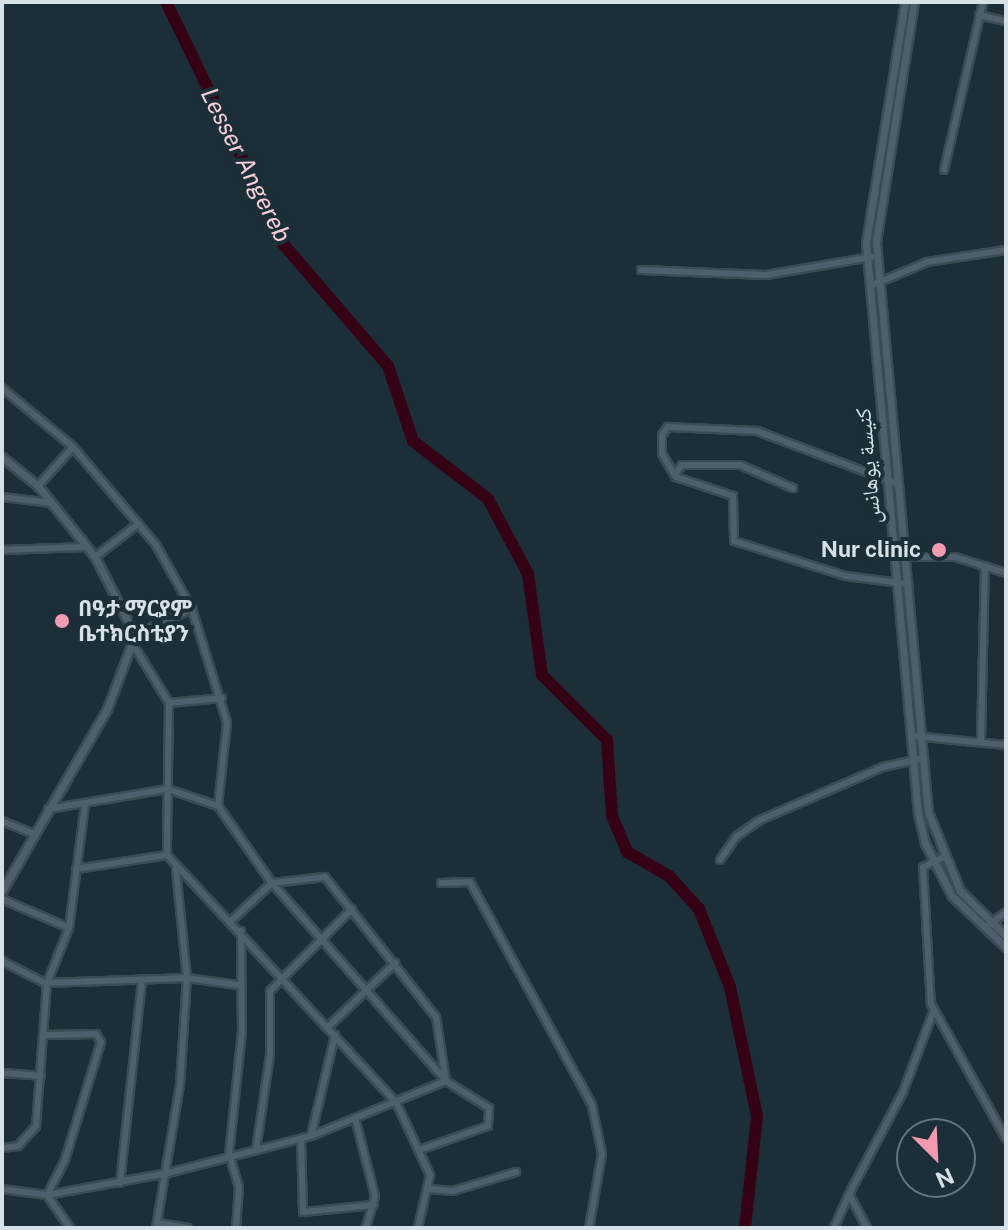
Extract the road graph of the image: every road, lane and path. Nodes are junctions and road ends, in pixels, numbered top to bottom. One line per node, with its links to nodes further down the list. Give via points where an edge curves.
1 (905, 2): 9 (street, كنيسة يوهانس, via 866,216)
2 (914, 2): 8 (street, via 876,217)
3 (983, 2): 4 (street)
4 (979, 15): 5 (street); 6 (street)
5 (1006, 21)
6 (944, 170)
7 (1006, 250): 11 (street, via 927,262)
8 (877, 256): 9 (street); 11 (street)
9 (868, 257): 10 (street, via 766,275); 12 (street, كنيسة يوهانس)
10 (641, 270)
11 (879, 281): 12 (street); 18 (street)
12 (870, 286): 17 (street, كنيسة يوهانس)
13 (2, 388): 14 (street)
14 (73, 447): 19 (street); 23 (street)
15 (2, 457): 19 (street)
16 (675, 474): 17 (street, via 661,445 668,427 763,432 773,442); 20 (street, via 682,465 740,465); 31 (street, via 733,496 734,541 846,576)
17 (888, 484): 18 (street); 28 (street, كنيسة يوهانس)
18 (898, 484): 26 (street)
19 (38, 486): 22 (street)
20 (793, 488)
21 (2, 497): 22 (street)
22 (52, 503): 24 (street)
23 (138, 524): 27 (street); 33 (street)
24 (85, 547): 25 (street); 27 (street)
25 (2, 550)
26 (905, 556): 28 (street); 29 (street, via 955,557); 32 (street)
27 (95, 557): 34 (street)
28 (894, 558): 31 (street, كنيسة يوهانس)
29 (985, 566): 30 (street); 40 (street)
30 (1006, 573)
31 (897, 583): 32 (street); 38 (street, كنيسة يوهانس)
32 (908, 584): 39 (street)
33 (192, 609): 34 (street); 36 (street)
34 (135, 635): 35 (street)
35 (134, 646): 37 (street); 47 (street, via 107,709)
36 (222, 698): 37 (street); 46 (street, via 225,773)
37 (169, 703): 44 (street)
38 (913, 736): 39 (street); 43 (street, كنيسة يوهانس)
39 (922, 737): 40 (street); 42 (street)
40 (981, 740): 41 (street)
41 (1006, 745)
42 (924, 758): 43 (street); 51 (street, via 928,812)
43 (914, 759): 52 (street, via 745,828); 53 (street, كنيسة يوهانس, via 918,813)
44 (168, 789): 45 (street); 46 (street); 50 (street)
45 (85, 804): 47 (street); 54 (street)
46 (218, 806): 56 (street)
47 (48, 809): 49 (street)
48 (2, 821): 49 (street)
49 (35, 834): 58 (street)
50 (167, 855): 54 (street); 55 (street)
51 (942, 858): 53 (street); 63 (street)
52 (720, 860)
53 (932, 860): 63 (street, كنيسة يوهانس, via 952,896); 77 (street, via 923,867)
54 (76, 869): 64 (street)
55 (176, 869): 62 (street); 72 (street)
56 (272, 883): 60 (street, via 325,877); 62 (street); 67 (street)
57 (441, 883): 107 (street, via 470,882 592,1105 602,1154)
58 (2, 891)
59 (2, 899): 64 (street)
60 (352, 909): 67 (street); 70 (street)
61 (1006, 912): 63 (street)
62 (232, 920): 65 (street)
63 (987, 927): 66 (street); 68 (street, كنيسة يوهانس)
64 (69, 928): 74 (street)
65 (241, 931): 71 (street); 75 (street)
66 (1006, 936)
67 (321, 938): 71 (street); 76 (street)
68 (1006, 947)
69 (2, 961): 74 (street)
70 (395, 963): 76 (street); 83 (street, via 441,1026)
71 (279, 977): 78 (street); 91 (street, via 270,991 270,1055)
72 (187, 978): 73 (street); 75 (street); 94 (street)
73 (142, 979): 74 (street); 95 (street)
74 (47, 983): 79 (street)
75 (238, 985): 92 (street, via 241,1047)
76 (366, 990): 78 (street); 83 (street)
77 (934, 1010): 88 (street); 98 (street, via 903,1092)
78 (328, 1027): 80 (street)
79 (46, 1035): 82 (street); 99 (street, via 96,1034 101,1042 65,1160)
80 (335, 1035): 84 (street); 86 (street)
81 (2, 1073): 82 (street)
82 (41, 1076): 89 (street, via 36,1126 18,1146)
83 (446, 1081): 84 (street); 90 (street, via 482,1100 492,1123)
84 (396, 1102): 85 (street); 90 (street)
85 (355, 1118): 86 (street); 100 (street)
86 (311, 1136): 87 (street)
87 (301, 1139): 91 (street); 100 (street, via 303,1212)
88 (1006, 1139)
89 (2, 1148)
90 (422, 1149): 97 (street)
91 (256, 1150): 92 (street)
92 (229, 1155): 94 (street); 104 (street, via 239,1187)
93 (516, 1172): 97 (street, via 453,1191)
94 (168, 1173): 95 (street); 101 (street)
95 (120, 1183): 99 (street)
96 (2, 1189): 99 (street)
97 (430, 1189): 106 (street)
98 (849, 1194): 108 (street); 109 (street)
99 (47, 1195): 102 (street)
100 (374, 1205): 105 (street)
101 (157, 1225): 103 (street)
102 (70, 1228)
103 (188, 1228)
104 (236, 1228)
105 (366, 1228)
106 (418, 1228)
107 (589, 1228)
108 (834, 1228)
109 (867, 1228)

